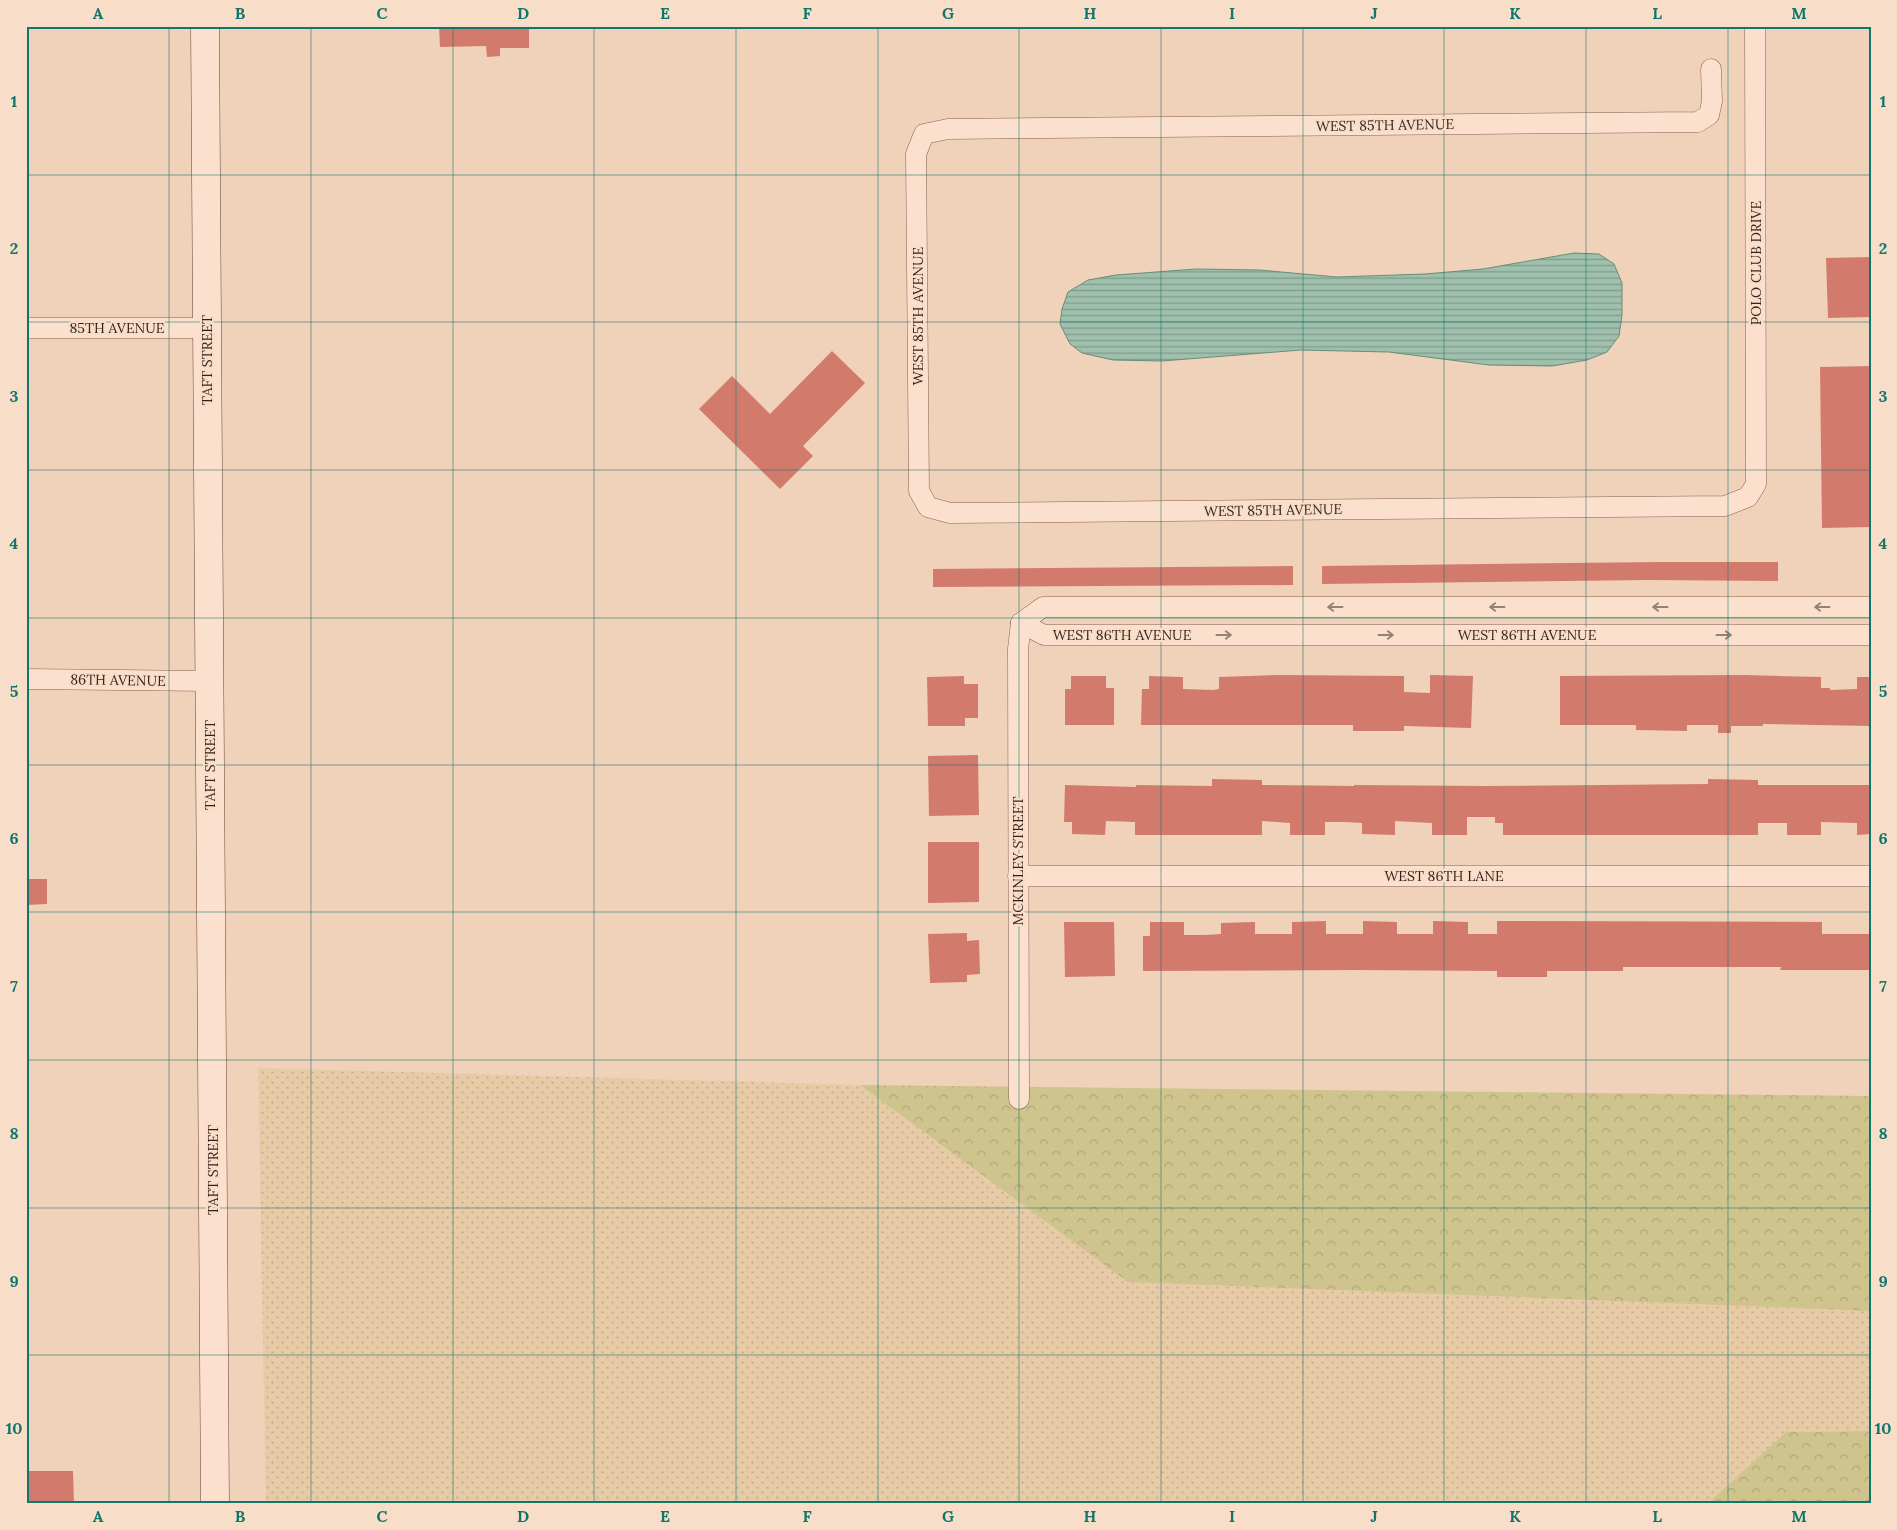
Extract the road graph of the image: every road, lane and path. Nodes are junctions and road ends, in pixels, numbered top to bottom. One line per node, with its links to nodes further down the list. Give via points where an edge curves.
1 (205, 26): 5 (main road, TAFT STREET)
2 (1755, 26): 6 (street, POLO CLUB DRIVE, via 1756,484)
3 (1711, 69): 6 (street, WEST 85TH AVENUE, via 1709,115 1698,122 948,129 924,134 916,154 919,491 928,506 950,513 1725,506)
4 (26, 328): 5 (street, 85TH AVENUE)
5 (207, 328): 11 (main road, TAFT STREET)
6 (1748, 497)
7 (1871, 607): 8 (street, WEST 86TH AVENUE, one-way to 8, via 1043,607)
8 (1021, 623): 9 (street, WEST 86TH AVENUE, one-way to 9, via 1044,635); 12 (street, MCKINLEY STREET, via 1018,649)
9 (1871, 635)
10 (26, 679): 11 (street, 86TH AVENUE)
11 (210, 681): 15 (main road, TAFT STREET)
12 (1018, 876): 13 (street, WEST 86TH LANE); 14 (street, MCKINLEY STREET)
13 (1871, 876)
14 (1019, 1099)
15 (215, 1504)

